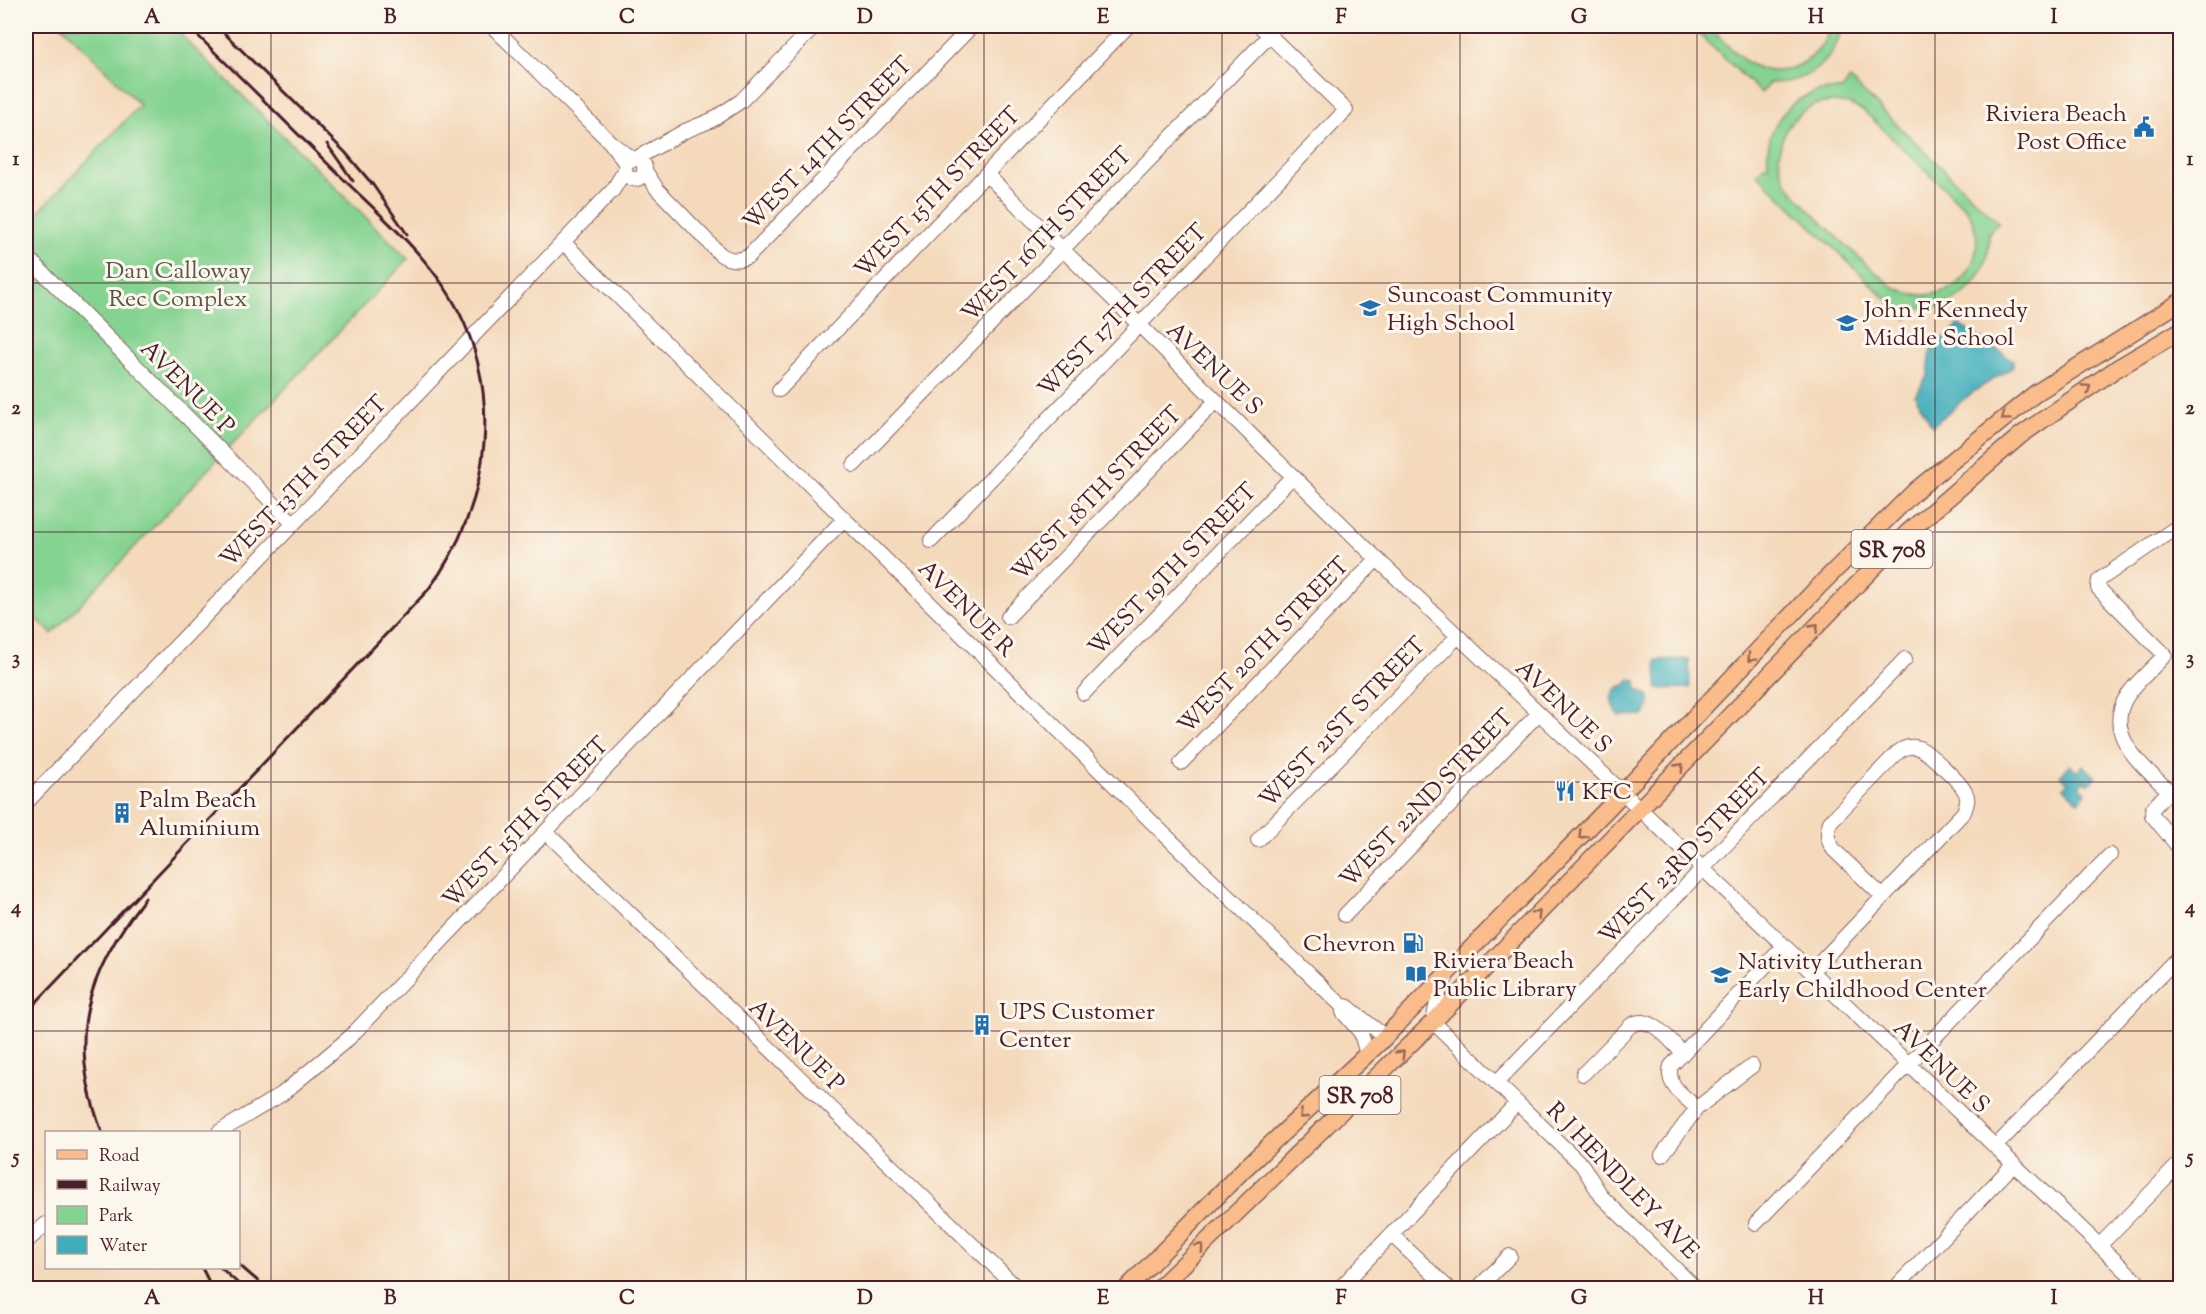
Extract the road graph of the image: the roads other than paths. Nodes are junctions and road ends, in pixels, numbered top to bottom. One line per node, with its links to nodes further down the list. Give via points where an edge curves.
1 (493, 26): 6 (street)
2 (815, 26): 6 (street, via 727,112 685,131)
3 (972, 26): 6 (street, WEST 14TH STREET, via 749,256 736,260 720,254)
4 (1128, 26): 7 (street, WEST 15TH STREET)
5 (1265, 30): 9 (street, WEST 16TH STREET); 12 (street, WEST 17TH STREET, via 1346,111)
6 (634, 168): 8 (street, WEST 13TH STREET)
7 (986, 174): 9 (street, AVENUE S); 15 (street, WEST 15TH STREET)
8 (563, 242): 22 (street, AVENUE R); 23 (street, WEST 13TH STREET)
9 (1062, 249): 12 (street, AVENUE S); 19 (street, WEST 16TH STREET)
10 (26, 256): 23 (street, AVENUE P)
11 (2181, 302): 14 (main road, SR 708)
12 (1139, 325): 17 (street, AVENUE S); 25 (street, WEST 17TH STREET)
13 (2181, 331): 18 (main road, SR 708, one-way to 13)
14 (2070, 370): 16 (main road, SR 708); 18 (main road)
15 (779, 390)
16 (2036, 393): 21 (main road, via 2028,417 1947,482 1930,501); 34 (main road, SR 708, one-way to 34, via 1952,459 1880,524)
17 (1216, 400): 20 (street, AVENUE S); 27 (street, WEST 18TH STREET)
18 (2065, 403): 21 (main road, SR 708, via 1978,469)
19 (854, 465)
20 (1293, 476): 26 (street, AVENUE S); 30 (street, WEST 19TH STREET)
21 (1930, 512): 37 (main road, SR 708, one-way to 21)
22 (844, 519): 38 (street, WEST 15TH STREET); 49 (street, AVENUE R)
23 (293, 524): 36 (street, WEST 13TH STREET)
24 (2181, 525): 33 (street, via 2099,580 2098,588 2165,655 2128,694 2119,721 2129,749)
25 (931, 541)
26 (1377, 559): 28 (street, AVENUE S); 32 (street, WEST 20TH STREET)
27 (1008, 617)
28 (1458, 636): 31 (street, AVENUE S); 39 (street, WEST 21ST STREET)
29 (1905, 659): 42 (street, WEST 23RD STREET)
30 (1084, 693)
31 (1539, 713): 34 (street, AVENUE S); 44 (street, WEST 22ND STREET)
32 (1181, 763)
33 (2169, 791): 35 (street); 40 (street, via 2153,808 2152,815)
34 (1622, 793): 37 (street, AVENUE S); 47 (main road, SR 708, one-way to 47)
35 (2181, 802)
36 (26, 803)
37 (1639, 809): 42 (street, AVENUE S); 50 (main road, SR 708, one-way to 37)
38 (547, 833): 60 (street, WEST 15TH STREET, via 319,1065 282,1094); 72 (street, AVENUE P)
39 (1258, 840)
40 (2181, 849)
41 (2110, 855): 54 (street)
42 (1703, 869): 45 (street, AVENUE S); 57 (street, WEST 23RD STREET)
43 (1883, 897): 43 (street, via 1829,844 1830,822 1897,753 1917,747 1963,788 1967,798 1961,815); 48 (street)
44 (1345, 915)
45 (1784, 946): 48 (street, AVENUE S); 52 (street)
46 (2181, 955): 61 (street)
47 (1450, 971): 50 (street, via 1439,992); 51 (main road, SR 708)
48 (1811, 972): 54 (street, AVENUE S)
49 (1341, 1005): 51 (street, AVENUE R); 53 (street, AVENUE R, via 1362,1033)
50 (1433, 1022): 57 (street); 75 (main road, SR 708, one-way to 50)
51 (1385, 1037): 53 (main road, SR 708)
52 (1682, 1052): 56 (street, via 1653,1025 1638,1022); 59 (street, via 1671,1066 1670,1077 1672,1084)
53 (1366, 1055): 69 (main road, SR 708, one-way to 69)
54 (1908, 1064): 61 (street, AVENUE S); 65 (street)
55 (1752, 1066): 59 (street)
56 (1583, 1074)
57 (1496, 1083): 58 (street)
58 (1517, 1103): 67 (street); 79 (street, R J HENDLEY AVE, via 1582,1165 1602,1197)
59 (1697, 1108): 62 (street)
60 (221, 1131)
61 (1995, 1147): 64 (street, AVENUE S)
62 (1662, 1155)
63 (2181, 1162): 70 (street)
64 (2013, 1165): 70 (street, AVENUE S); 80 (street)
65 (1756, 1223)
66 (45, 1225): 68 (street)
67 (1392, 1235): 76 (street); 77 (street)
68 (26, 1242)
69 (1169, 1245): 73 (main road, SR 708); 74 (main road, via 1164,1265)
70 (2099, 1246): 81 (street, AVENUE S)
71 (1510, 1256): 78 (street)
72 (1017, 1288)
73 (1127, 1288)
74 (1142, 1288)
75 (1159, 1288)
76 (1340, 1288)
77 (1448, 1288)
78 (1478, 1288)
79 (1695, 1288)
80 (1895, 1288)
81 (2144, 1288)

